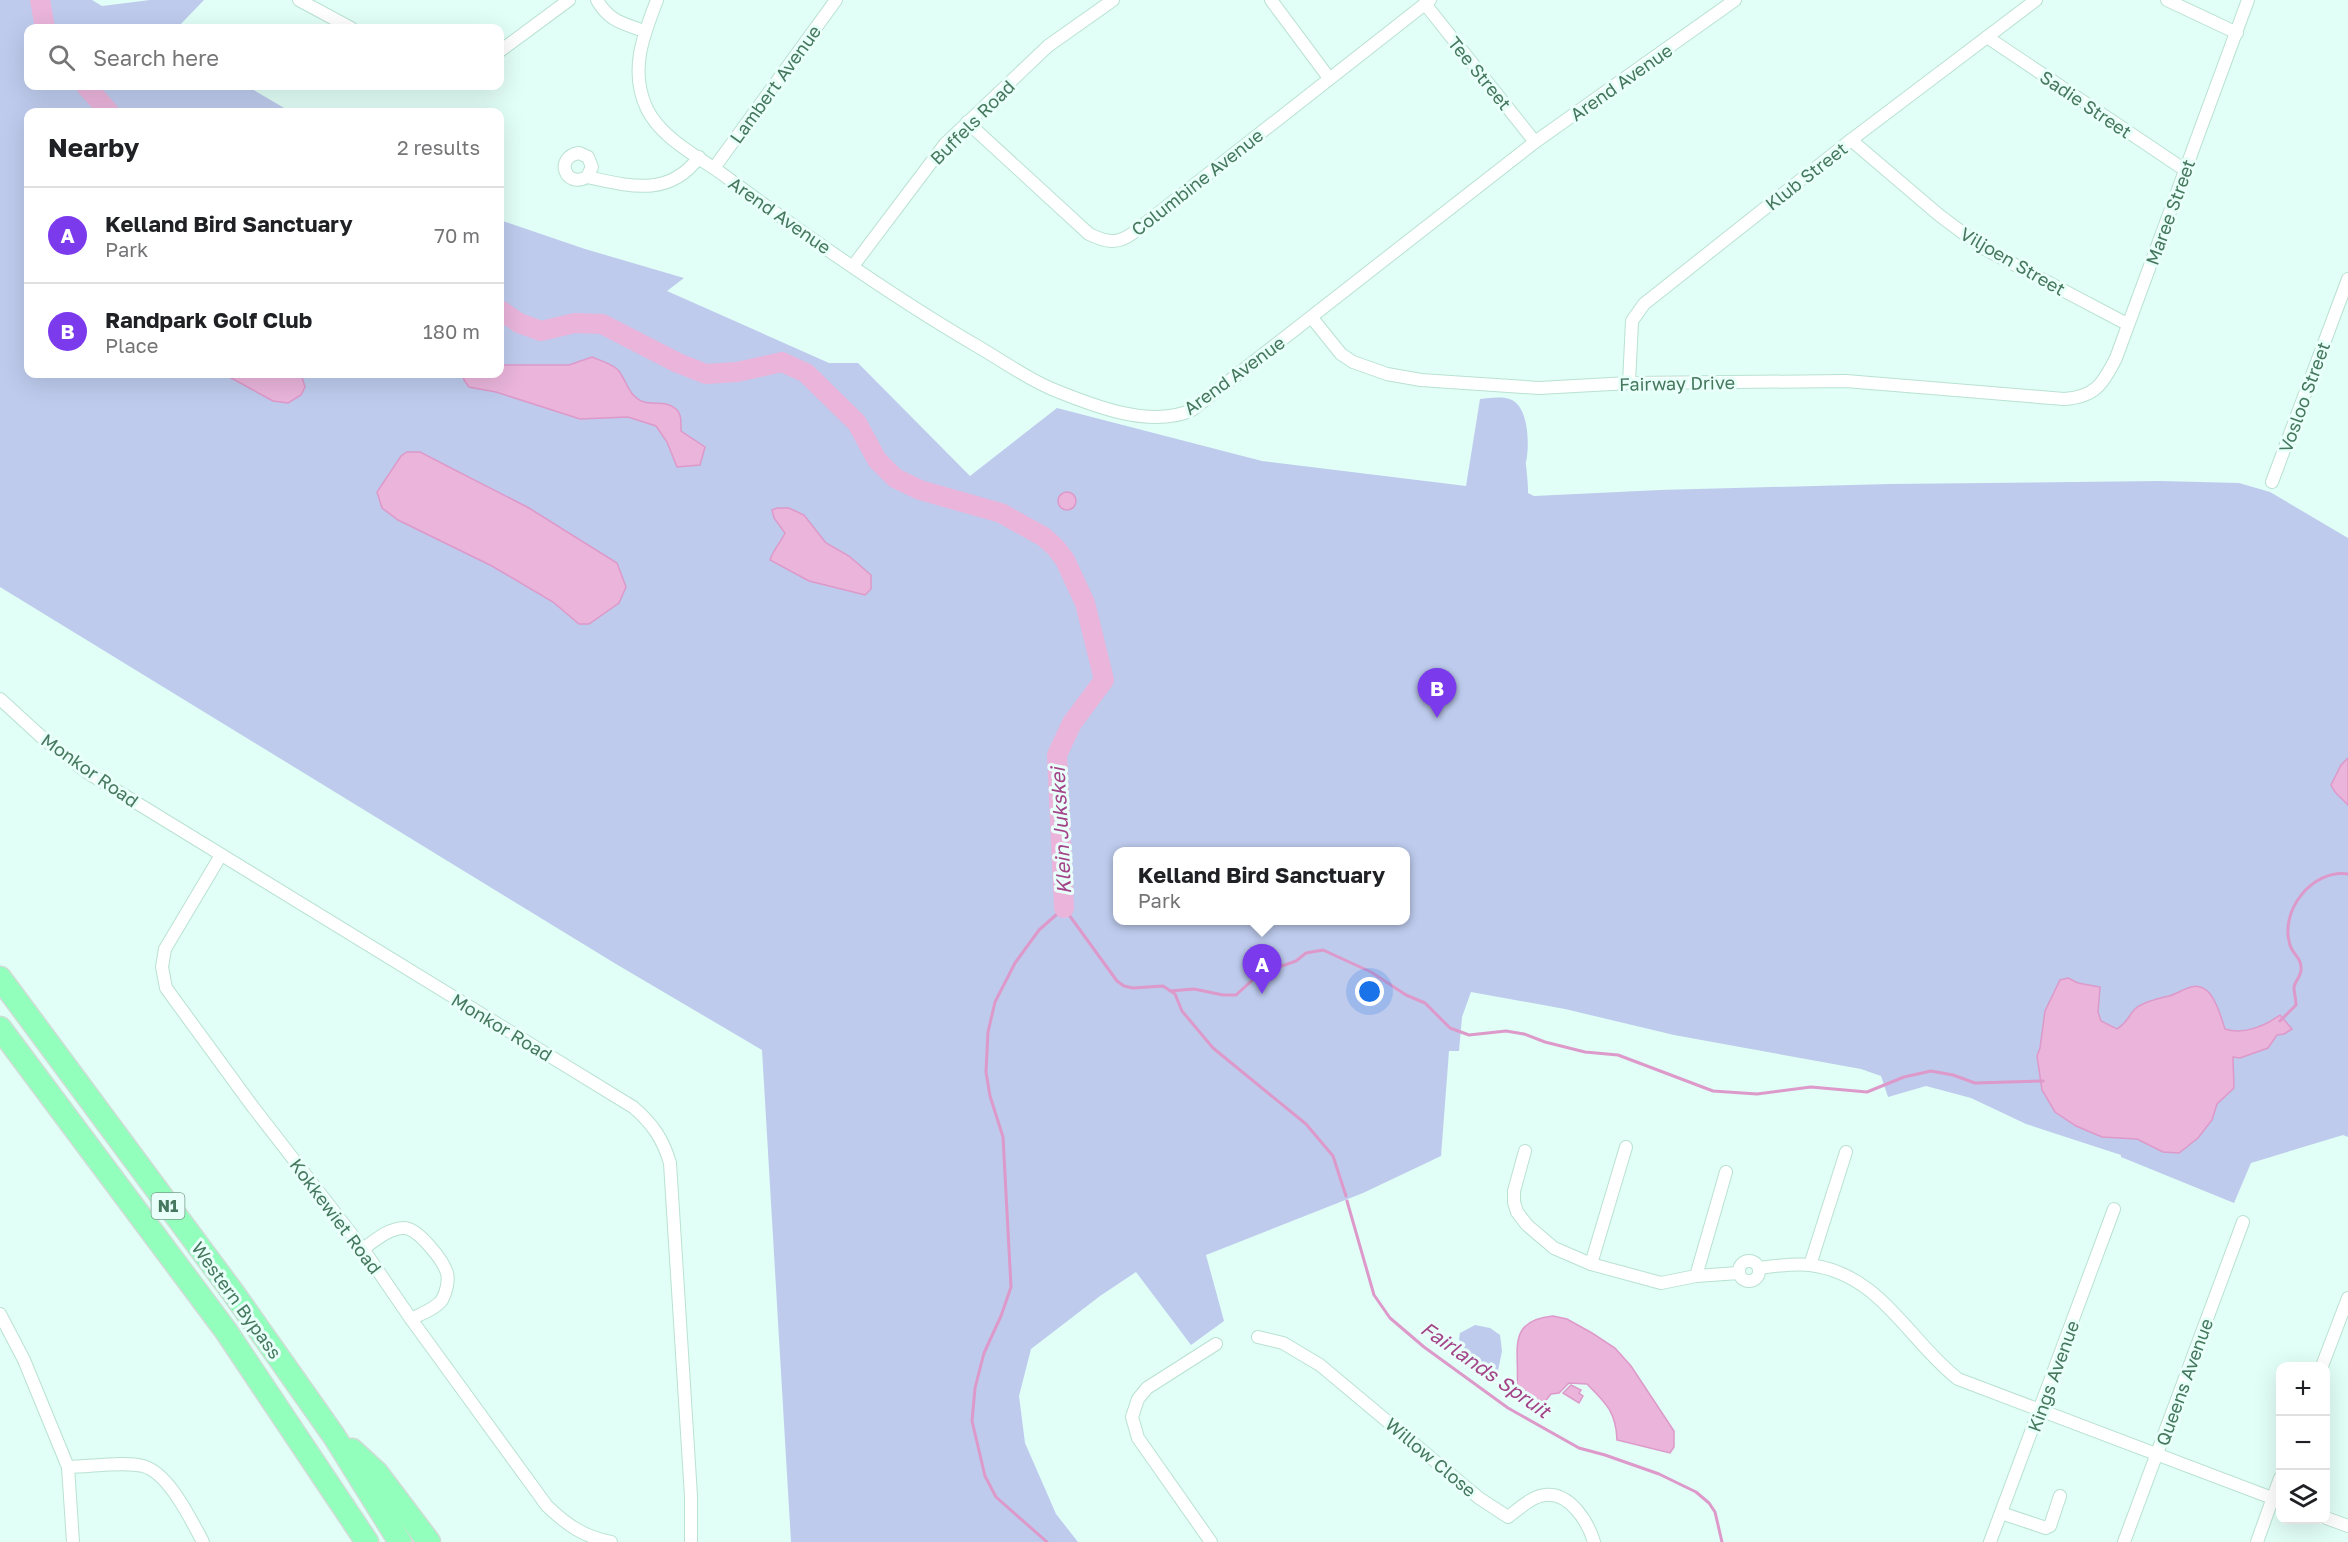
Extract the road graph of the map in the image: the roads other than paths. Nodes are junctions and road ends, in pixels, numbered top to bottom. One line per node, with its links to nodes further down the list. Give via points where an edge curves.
1 (299, 0): 13 (street)
2 (569, 0): 17 (street)
3 (597, 0): 14 (street, via 611,18)
4 (657, 0): 14 (street, Arend Avenue)
5 (836, 0): 23 (street, Lambert Avenue)
6 (1113, 0): 19 (street, Buffels Road, via 1048,46)
7 (1271, 0): 18 (street)
8 (1735, 0): 21 (street, Arend Avenue)
9 (2036, 0): 16 (street, Klub Street)
10 (2167, 0): 15 (street)
11 (2248, 0): 15 (street, Maree Street)
12 (1427, 2): 18 (street, Columbine Avenue); 21 (street, Tee Street)
13 (344, 24)
14 (645, 31): 22 (street, Arend Avenue, via 638,64 640,89 647,108 667,134)
15 (2237, 33): 24 (street, Maree Street)
16 (1987, 37): 20 (street, Klub Street); 24 (street, Sadie Street)
17 (504, 48)
18 (1329, 78): 19 (street, Columbine Avenue, via 1124,240 1114,243 1089,234)
19 (967, 122): 26 (street, Buffels Road, via 929,164)
20 (1851, 140): 29 (street, Viljoen Street, via 1983,248); 30 (street, Klub Street, via 1644,303 1632,321)
21 (1535, 142): 28 (street, Arend Avenue)
22 (699, 157): 23 (street, Arend Avenue); 25 (street, via 678,177 648,186)
23 (714, 168): 26 (street, Arend Avenue)
24 (2185, 170): 29 (street, Maree Street)
25 (587, 177)
26 (853, 266): 28 (street, Arend Avenue, via 944,326 1045,385 1097,405 1146,417 1174,417 1192,410)
27 (2348, 279): 32 (street, Vosloo Street)
28 (1312, 318): 30 (street, Fairway Drive, via 1341,354 1369,368 1408,379 1539,388)
29 (2127, 324): 31 (street, Maree Street, via 2116,358 2103,380 2088,395)
30 (1629, 382): 31 (street, Fairway Drive, via 1846,381)
31 (2064, 399)
32 (2272, 482)
33 (0, 699): 34 (street, Monkor Road, via 88,773)
34 (221, 855): 43 (street, Kokkewiet Road, via 165,949 162,967 166,988); 69 (street, Monkor Road, via 633,1107 652,1124 669,1163)
35 (0, 978): 54 (highway, Western Bypass / N1)
36 (0, 1028): 65 (highway, Western Bypass / N1, via 226,1331)
37 (1626, 1147): 44 (street)
38 (1525, 1151): 44 (street, via 1514,1191 1517,1212 1554,1248)
39 (1846, 1152): 45 (street)
40 (1726, 1172): 46 (street)
41 (2114, 1209): 53 (street, Kings Avenue)
42 (2243, 1222): 55 (street, Queens Avenue)
43 (363, 1249): 49 (street, Kokkewiet Road); 49 (street, via 394,1230 413,1230 422,1236 447,1272 442,1299)
44 (1591, 1264): 46 (street, via 1661,1283)
45 (1810, 1265): 46 (street, via 1759,1268 1759,1276 1752,1281 1744,1280 1739,1273); 53 (street, via 1848,1275 1865,1285 1958,1379)
46 (1696, 1276)
47 (2348, 1298): 52 (street)
48 (1, 1319): 56 (street, via 24,1360)
49 (411, 1319): 68 (street, Kokkewiet Road, via 547,1506 572,1528)
50 (1258, 1336): 71 (street, Willow Close, via 1283,1343 1320,1365 1479,1498 1508,1517 1536,1498 1553,1495 1576,1510)
51 (1216, 1344): 70 (street, via 1147,1388 1132,1417 1138,1438)
52 (2324, 1362)
53 (2040, 1410): 55 (street); 60 (street, Kings Avenue)
54 (334, 1436): 66 (highway, Western Bypass / N1); 67 (highway, via 377,1473)
55 (2156, 1456): 58 (street); 73 (street, Queens Avenue)
56 (68, 1467): 63 (street); 64 (street, via 128,1465 153,1470 171,1489)
57 (2061, 1496): 60 (street, via 2046,1528)
58 (2276, 1499)
59 (2276, 1501): 74 (street)
60 (2001, 1513): 72 (street, Kings Avenue)
61 (2330, 1520): 62 (street)
62 (2348, 1526)
63 (73, 1542)
64 (203, 1542)
65 (367, 1542)
66 (400, 1542)
67 (429, 1542)
68 (611, 1542)
69 (691, 1542)
70 (1210, 1542)
71 (1594, 1542)
72 (1990, 1542)
73 (2124, 1542)
74 (2257, 1542)

